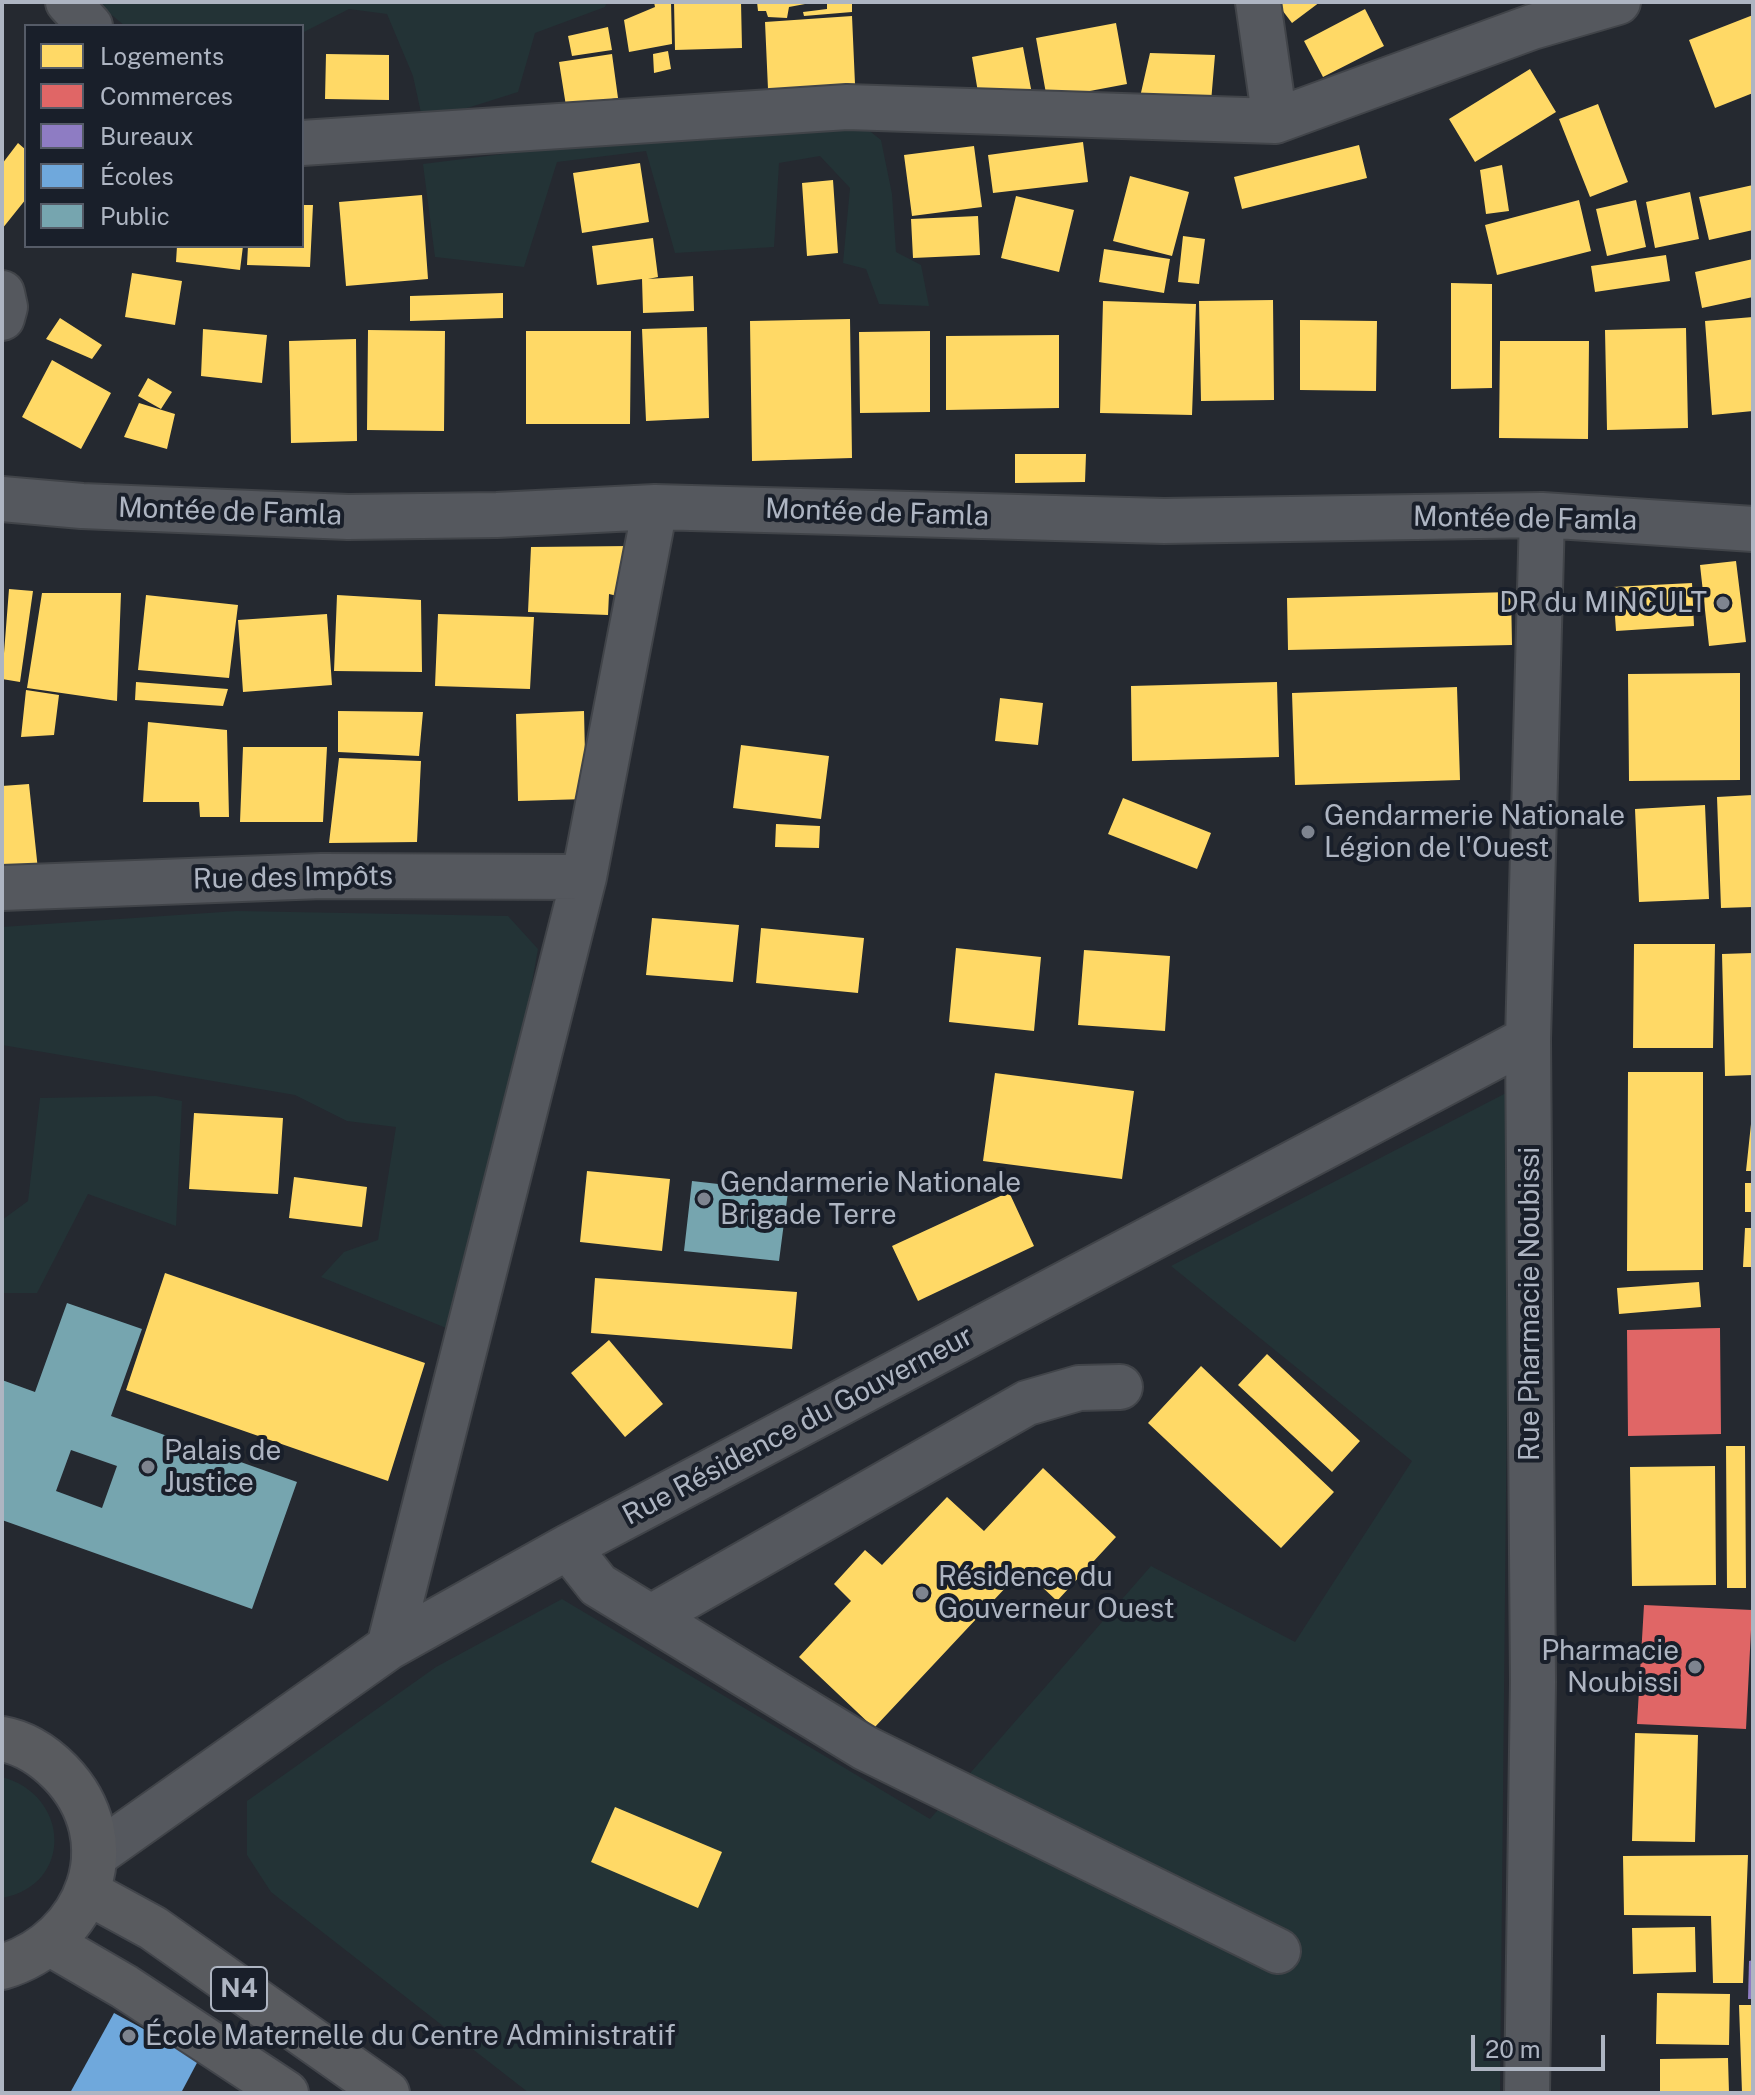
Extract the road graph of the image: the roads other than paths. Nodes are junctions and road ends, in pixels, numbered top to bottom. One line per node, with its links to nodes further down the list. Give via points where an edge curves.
1 (68, 2): 4 (street)
2 (1258, 2): 5 (street)
3 (1618, 2): 5 (street, via 1532,27)
4 (88, 24)
5 (1275, 121): 6 (street, via 847,107)
6 (304, 143)
7 (2, 293): 8 (street)
8 (2, 318)
9 (2, 499): 10 (street, Montée de Famla, via 348,517)
10 (655, 507): 11 (street, Montée de Famla, via 1164,521); 13 (street)
11 (1542, 515): 12 (street, Montée de Famla); 15 (street, Rue Pharmacie Noubissi)
12 (1753, 529)
13 (584, 877): 14 (street, Rue des Impôts, via 322,876); 19 (street)
14 (2, 888)
15 (1528, 1039): 17 (street, Rue Résidence du Gouverneur); 27 (street, Rue Pharmacie Noubissi, via 1533,1682)
16 (1120, 1387): 18 (street, via 1079,1388 1027,1403)
17 (568, 1547): 18 (street, via 598,1585); 19 (street, Rue Résidence du Gouverneur)
18 (651, 1617): 23 (street, via 865,1748)
19 (389, 1647): 21 (street, Rue Résidence du Gouverneur)
20 (2, 1739): 21 (highway, via 48,1759 74,1786 90,1820)
21 (90, 1874): 22 (highway, via 78,1912); 26 (highway, N4, via 153,1928)
22 (51, 1944): 24 (highway); 25 (highway, N4)
23 (1278, 1951)
24 (2, 1967)
25 (286, 2093)
26 (387, 2093)
27 (1527, 2093)

